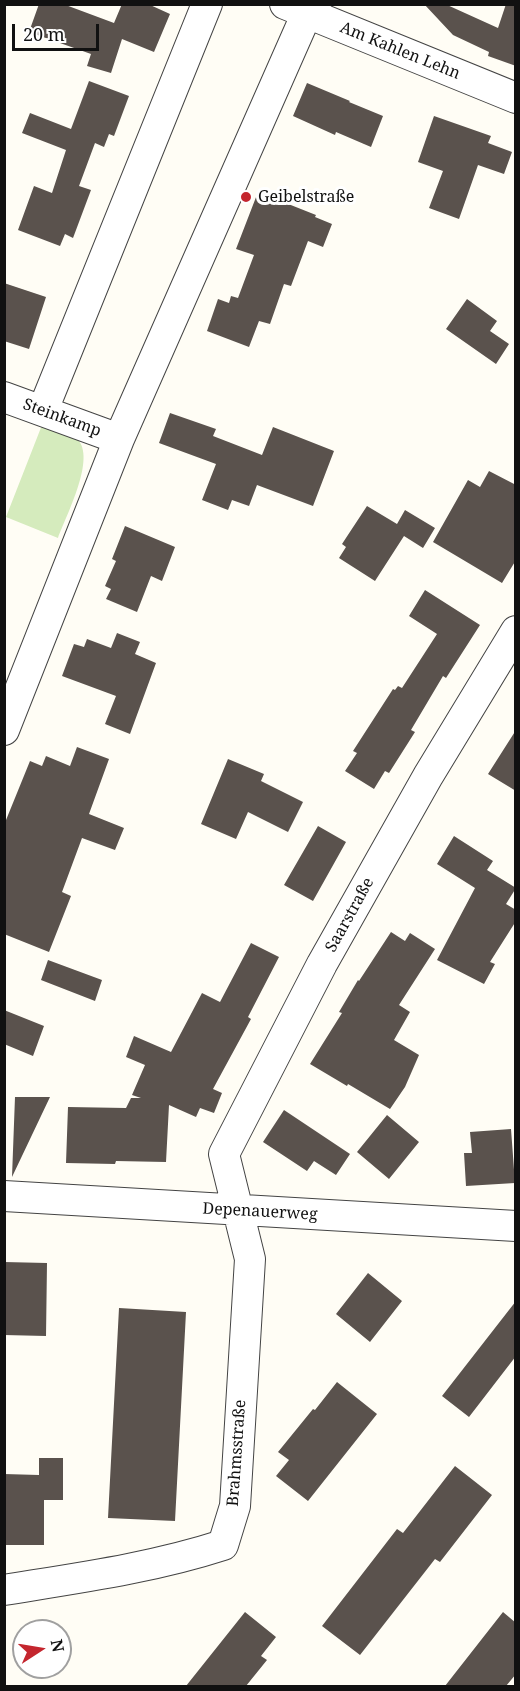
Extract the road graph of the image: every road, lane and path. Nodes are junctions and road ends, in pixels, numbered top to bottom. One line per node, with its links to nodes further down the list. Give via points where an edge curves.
1 (207, 4): 5 (street)
2 (303, 7): 3 (street, Am Kahlen Lehn); 6 (street)
3 (516, 98)
4 (4, 397): 5 (street, Steinkamp)
5 (43, 410): 6 (street, Steinkamp)
6 (119, 439): 8 (street)
7 (516, 631): 10 (street, Saarstraße, via 428,776 322,964 224,1154)
8 (4, 730)
9 (4, 1196): 10 (street, Depenauerweg)
10 (238, 1211): 11 (street, Depenauerweg); 12 (street, Brahmsstraße, via 250,1260 235,1506 223,1545 155,1563)
11 (516, 1226)
12 (4, 1590)

